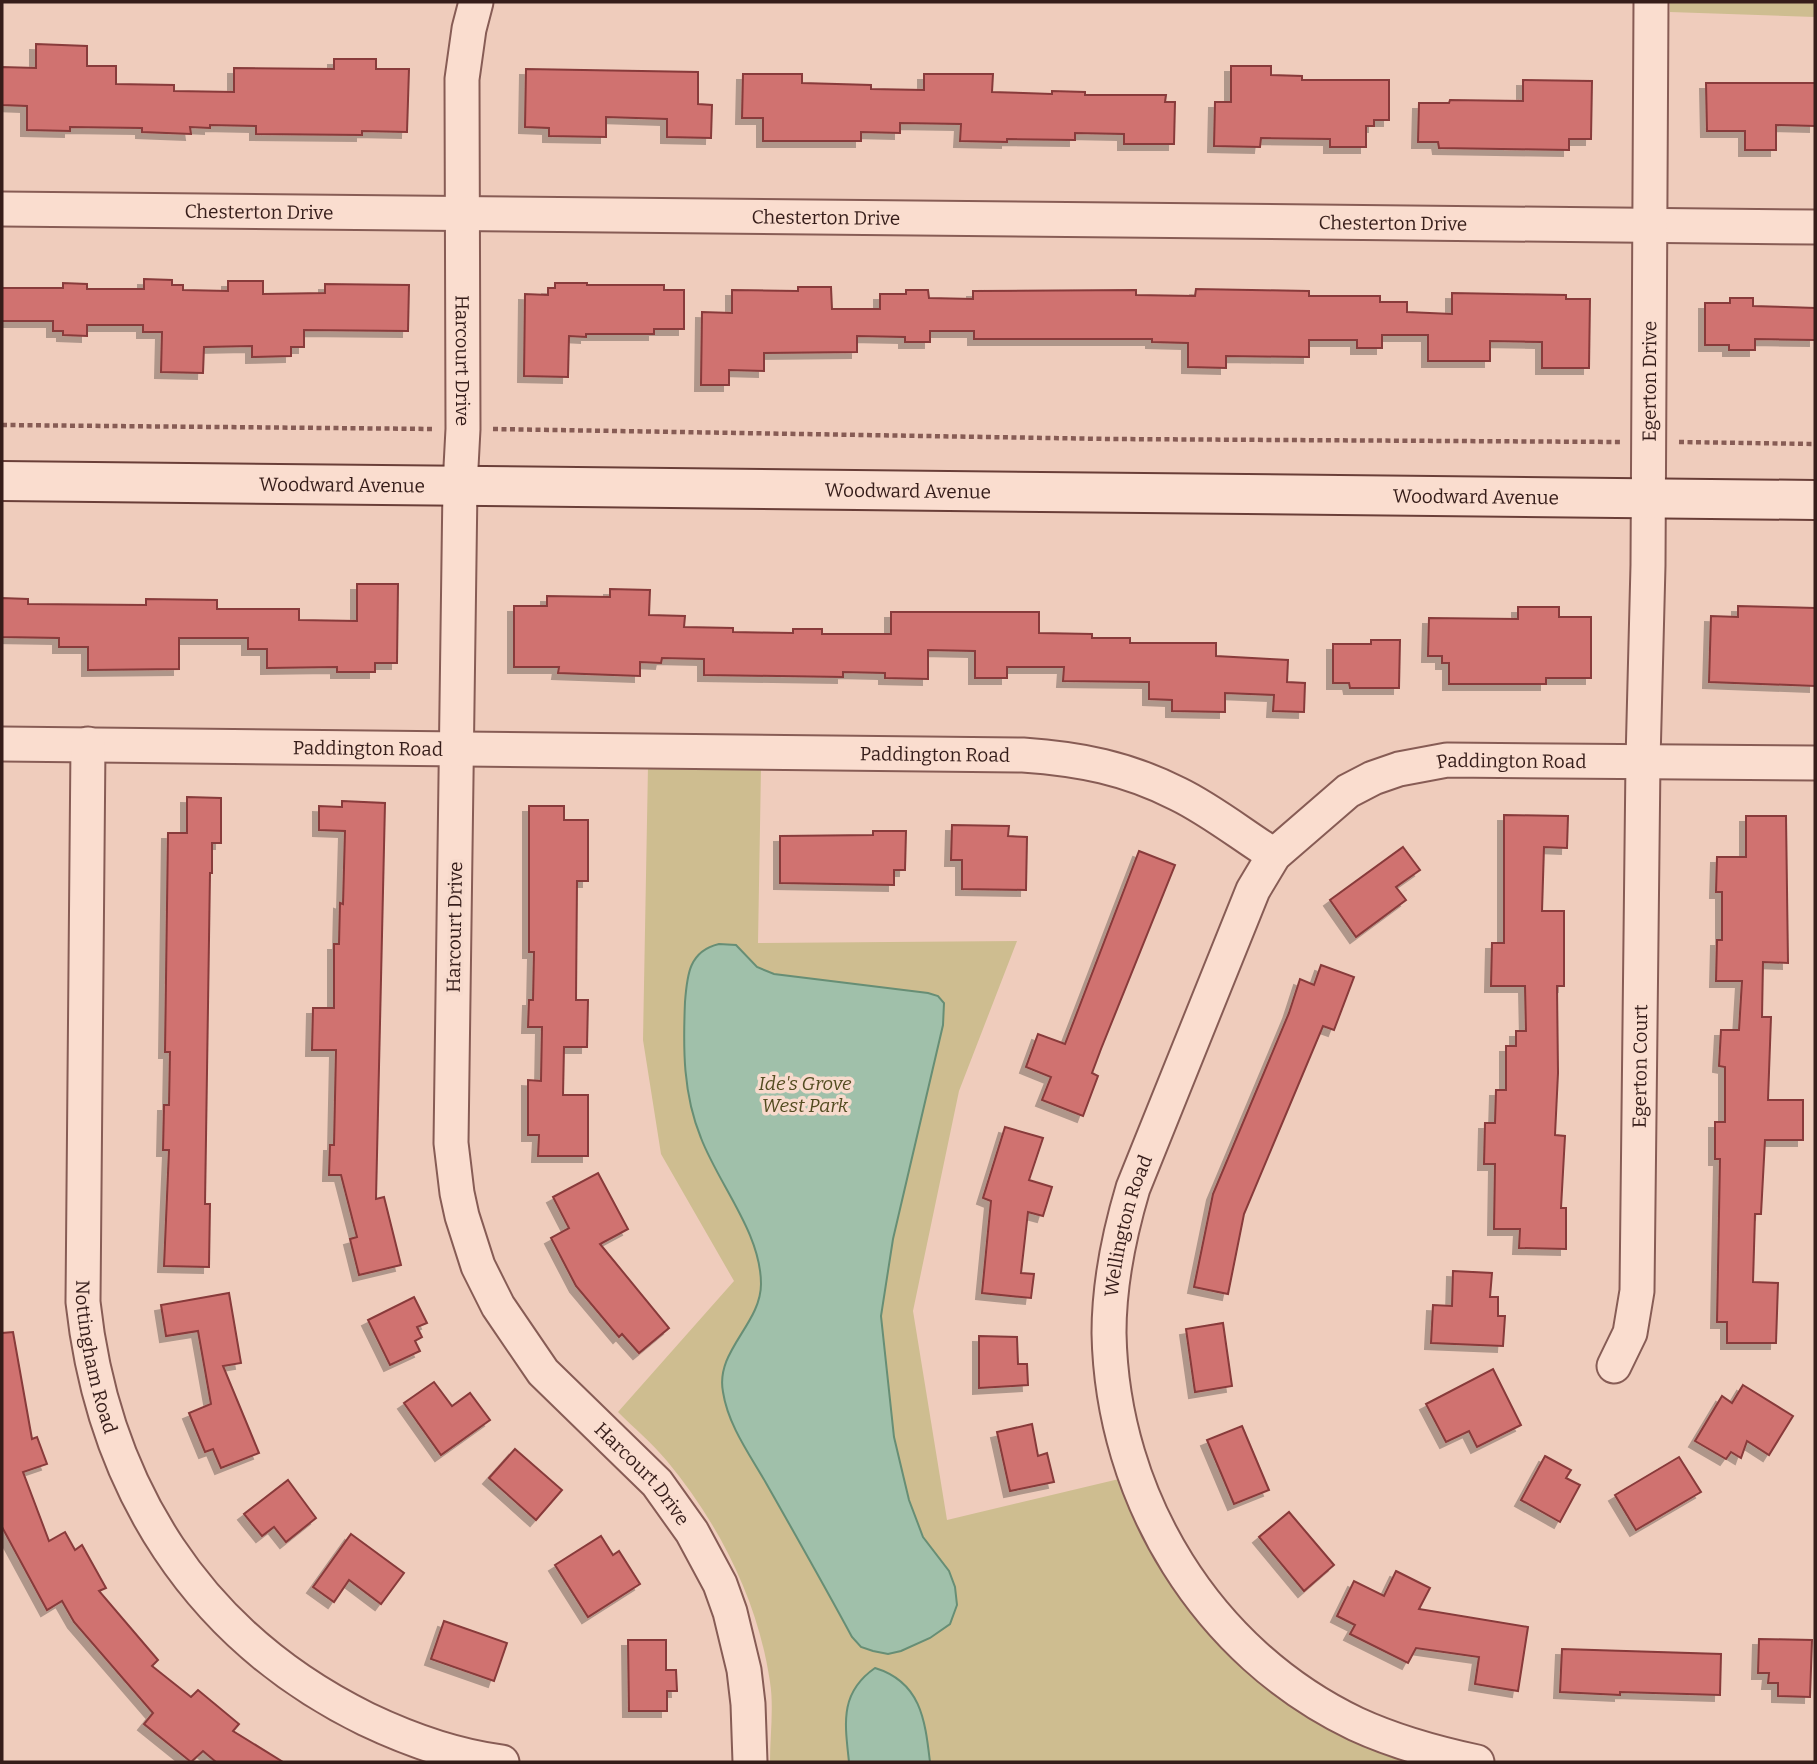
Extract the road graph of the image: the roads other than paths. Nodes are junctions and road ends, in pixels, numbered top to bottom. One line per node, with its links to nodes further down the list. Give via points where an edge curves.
1 (476, 2): 4 (street, Harcourt Drive, via 463,79)
2 (1651, 2): 5 (street, Egerton Drive)
3 (2, 209): 4 (street, Chesterton Drive)
4 (462, 213): 5 (street, Chesterton Drive); 8 (street, Harcourt Drive)
5 (1650, 225): 6 (street, Chesterton Drive); 9 (street, Egerton Drive)
6 (1815, 227)
7 (2, 481): 8 (main road, Woodward Avenue)
8 (460, 486): 9 (main road, Woodward Avenue); 13 (street, Harcourt Drive)
9 (1648, 499): 10 (main road, Woodward Avenue); 14 (street, Egerton Drive)
10 (1815, 500)
11 (2, 744): 12 (street, Paddington Road)
12 (88, 744): 13 (street, Paddington Road); 18 (street, Nottingham Road, via 83,1302 101,1402 125,1469 176,1559 218,1613 290,1674 393,1732)
13 (457, 747): 16 (street, Paddington Road, via 1070,758 1138,776 1181,795); 19 (street, Harcourt Drive, via 451,1143 462,1216 478,1266 498,1306 543,1372 657,1483 703,1551 730,1612 744,1670)
14 (1643, 761): 15 (street, Paddington Road); 16 (street, Paddington Road, via 1447,760 1399,769 1348,792); 17 (street, Egerton Court, via 1637,1291 1630,1333)
15 (1815, 763)
16 (1274, 855): 20 (street, Wellington Road, via 1242,912 1124,1220 1112,1276 1109,1332 1112,1378 1127,1451 1140,1492 1179,1567 1223,1626 1244,1645 1325,1707 1419,1749)
17 (1614, 1366)
18 (502, 1762)
19 (750, 1762)
20 (1477, 1762)

